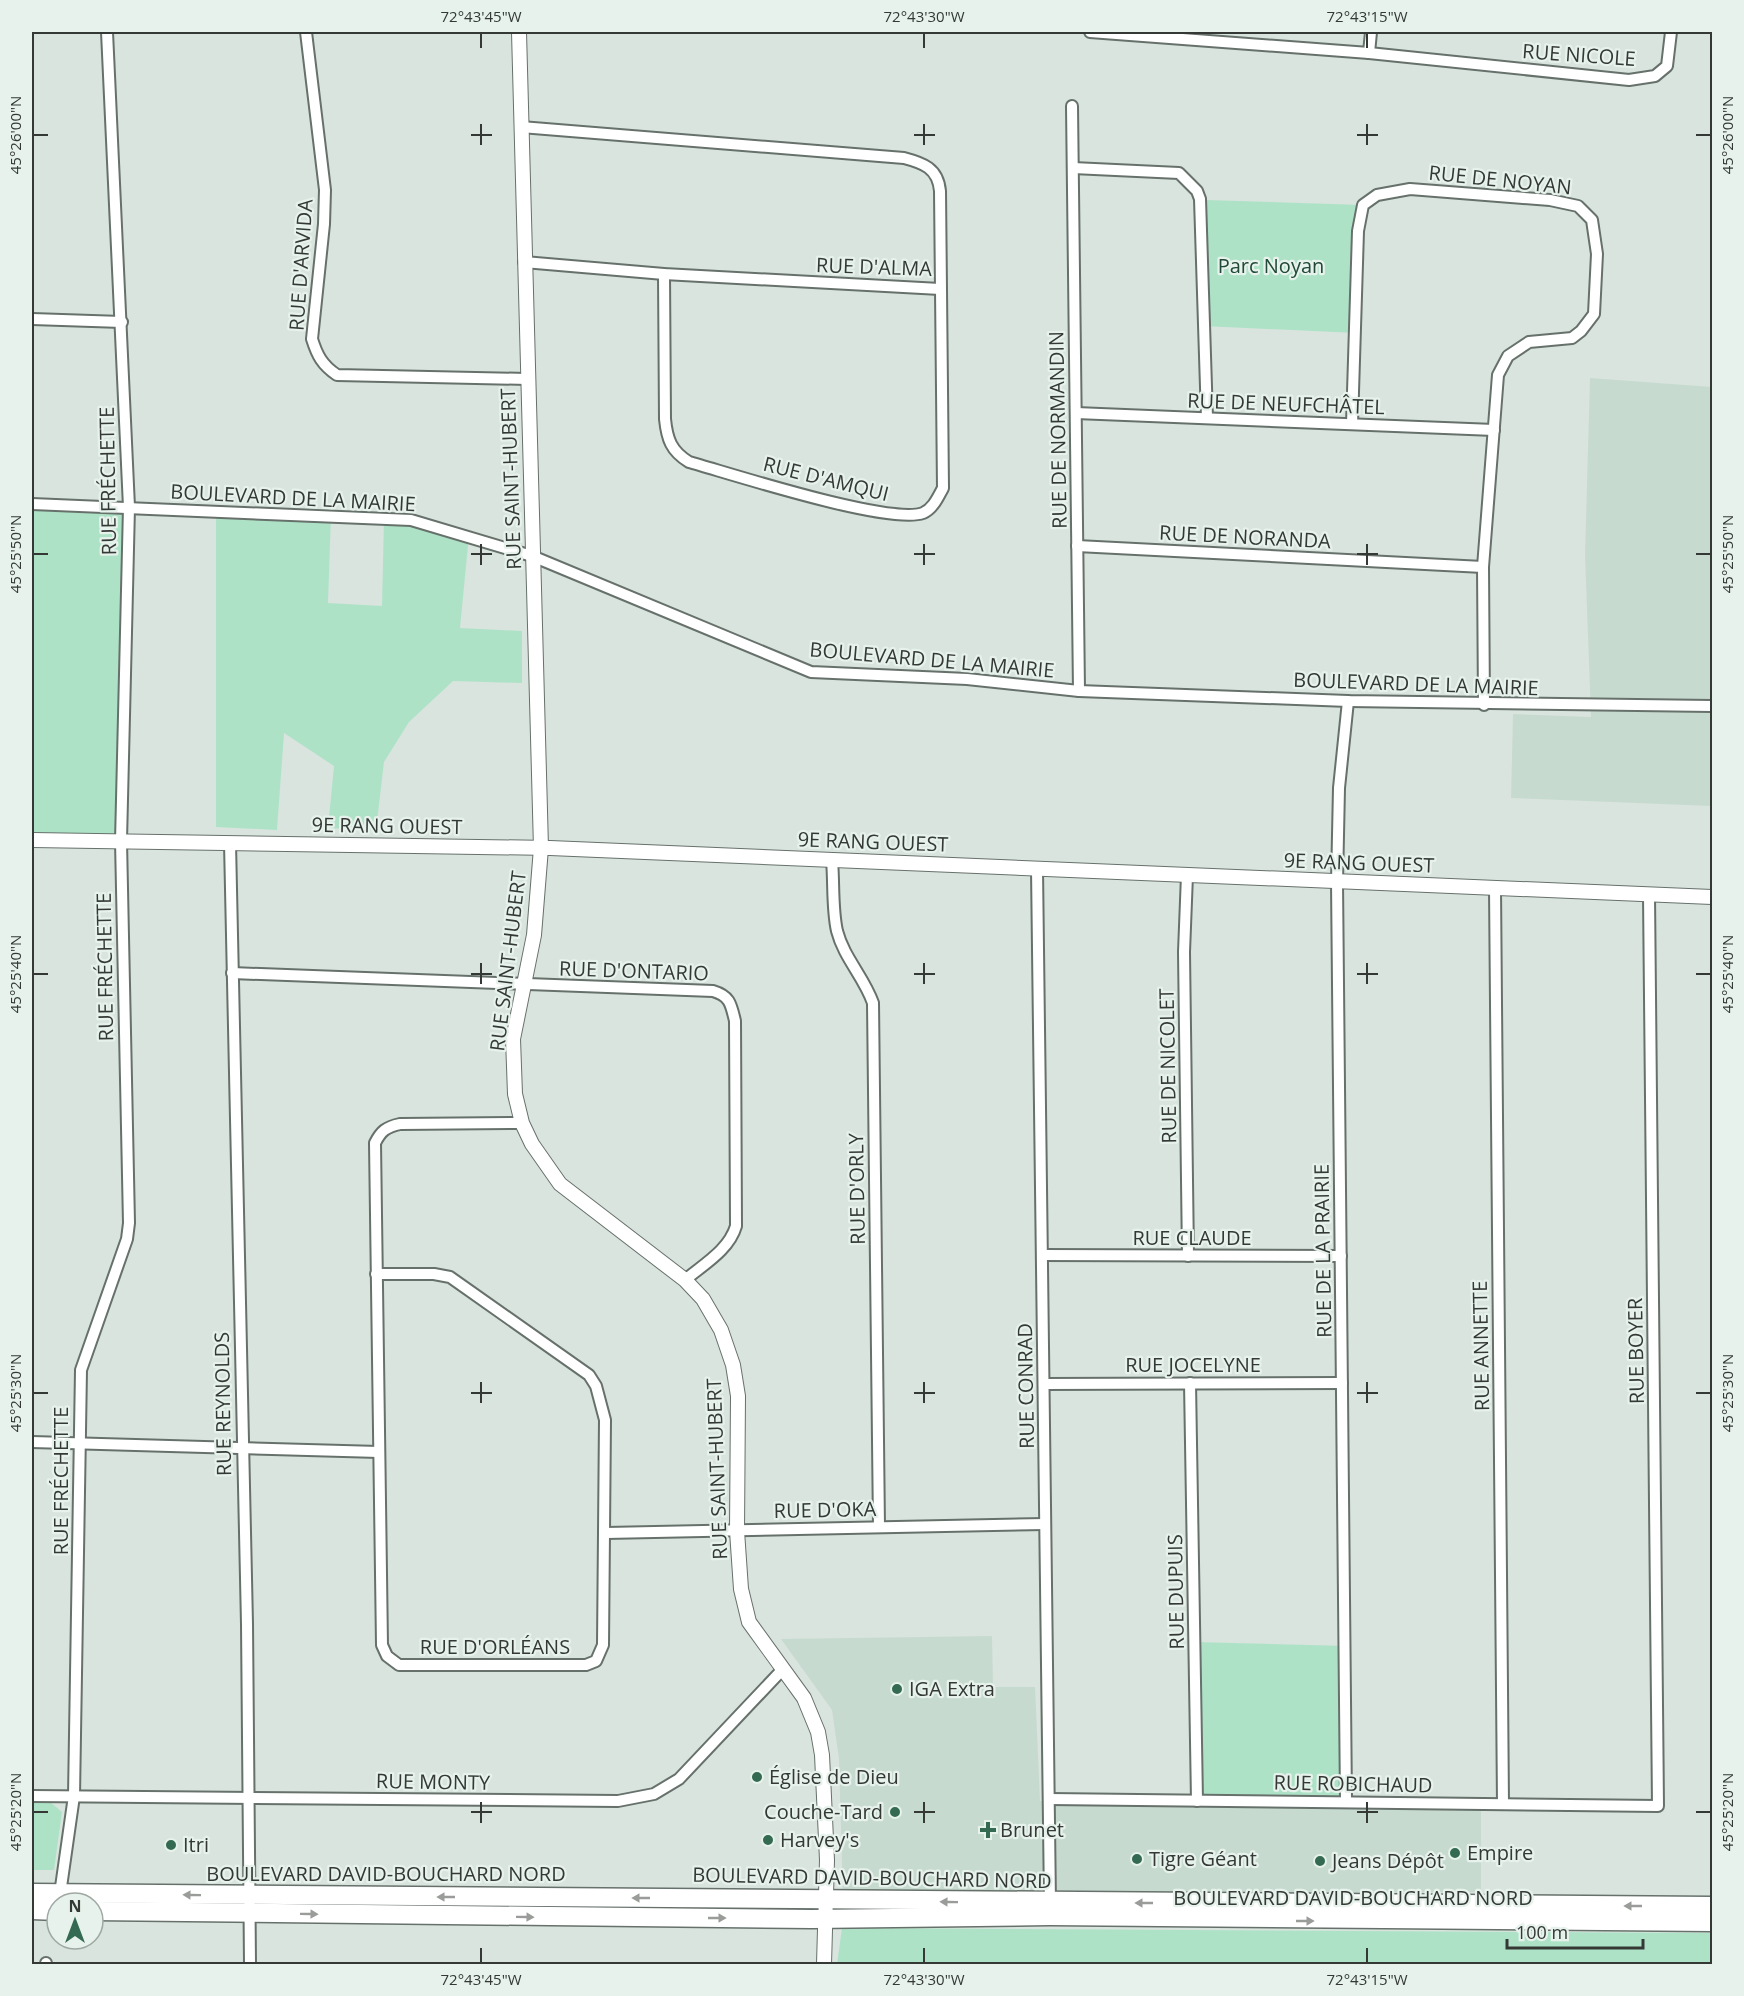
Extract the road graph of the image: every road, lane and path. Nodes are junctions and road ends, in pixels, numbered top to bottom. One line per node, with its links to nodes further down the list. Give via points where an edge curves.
1 (107, 32): 15 (street, RUE FRÉCHETTE)
2 (306, 32): 16 (street, RUE D'ARVIDA, via 325,190 312,339 317,355 337,375)
3 (519, 32): 9 (street, RUE SAINT-HUBERT)
4 (1090, 32): 7 (street, RUE NICOLE)
5 (1371, 32): 7 (street)
6 (1671, 32): 7 (street, RUE NICOLE, via 1667,66 1655,76 1629,80)
7 (1369, 53)
8 (1072, 106): 10 (street, RUE DE NORMANDIN)
9 (521, 127): 11 (street, RUE SAINT-HUBERT); 13 (street, RUE D'ALMA, via 904,158 927,164 939,180)
10 (1073, 168): 17 (street, RUE DE NORMANDIN); 18 (street, via 1179,173 1197,191 1203,236)
11 (524, 262): 12 (street, RUE D'ALMA); 16 (street, RUE SAINT-HUBERT)
12 (664, 274): 13 (street, RUE D'ALMA); 13 (street, RUE D'AMQUI, via 665,419 668,441 679,456 770,485 907,516 932,507 944,488)
13 (940, 289)
14 (32, 319): 15 (street)
15 (122, 322): 22 (street, RUE FRÉCHETTE)
16 (527, 379): 24 (street, RUE SAINT-HUBERT)
17 (1076, 413): 18 (street, RUE DE NEUFCHÂTEL); 23 (street, RUE DE NORMANDIN)
18 (1207, 418): 19 (street, RUE DE NEUFCHÂTEL)
19 (1352, 424): 20 (street, RUE DE NEUFCHÂTEL); 20 (street, RUE DE NOYAN, via 1358,231 1363,205 1377,195 1410,189 1550,200 1578,206 1593,220 1595,230 1594,314 1572,338 1529,342 1508,356 1498,375)
20 (1494, 430): 25 (street, RUE DE NOYAN)
21 (32, 504): 22 (street, BOULEVARD DE LA MAIRIE)
22 (129, 507): 24 (street, BOULEVARD DE LA MAIRIE, via 411,520); 31 (street, RUE FRÉCHETTE)
23 (1077, 546): 25 (street, RUE DE NORANDA); 26 (street, RUE DE NORMANDIN)
24 (532, 556): 26 (street, BOULEVARD DE LA MAIRIE, via 811,672 967,679); 33 (street, RUE SAINT-HUBERT)
25 (1484, 567): 28 (street, RUE DE NOYAN)
26 (1079, 690): 27 (street, BOULEVARD DE LA MAIRIE)
27 (1348, 701): 28 (street, BOULEVARD DE LA MAIRIE); 37 (street, RUE DE LA PRAIRIE, via 1339,788)
28 (1484, 705): 29 (street, BOULEVARD DE LA MAIRIE)
29 (1713, 706)
30 (32, 840): 31 (street, 9E RANG OUEST)
31 (121, 841): 32 (street, 9E RANG OUEST); 53 (street, RUE FRÉCHETTE, via 129,1222 127,1239 81,1370)
32 (230, 843): 33 (street, 9E RANG OUEST); 41 (street, RUE REYNOLDS)
33 (541, 848): 34 (street, 9E RANG OUEST); 42 (street, RUE SAINT-HUBERT, via 534,935)
34 (832, 860): 35 (street, 9E RANG OUEST); 57 (street, RUE D'ORLY, via 837,931 873,1003)
35 (1037, 869): 36 (street, 9E RANG OUEST); 44 (street, RUE CONRAD)
36 (1187, 875): 37 (street, 9E RANG OUEST); 45 (street, RUE DE NICOLET, via 1184,952)
37 (1337, 882): 38 (street, 9E RANG OUEST); 46 (street, RUE DE LA PRAIRIE)
38 (1495, 888): 39 (street, 9E RANG OUEST); 67 (street, RUE ANNETTE)
39 (1649, 895): 40 (street, 9E RANG OUEST); 68 (street, RUE BOYER)
40 (1713, 897)
41 (232, 973): 42 (street, RUE D'ONTARIO); 54 (street, RUE REYNOLDS)
42 (523, 985): 43 (street, RUE SAINT-HUBERT, via 513,1039 515,1094); 48 (street, RUE D'ONTARIO, via 713,991 731,1000 735,1020 736,1226 723,1248)
43 (522, 1123): 47 (street, RUE D'ORLÉANS, via 400,1124 380,1133 374,1160); 48 (street, RUE SAINT-HUBERT, via 560,1184)
44 (1042, 1255): 45 (street, RUE CLAUDE); 51 (street, RUE CONRAD)
45 (1188, 1256): 46 (street, RUE CLAUDE)
46 (1341, 1257): 50 (street, RUE DE LA PRAIRIE)
47 (376, 1274): 55 (street, RUE D'ORLÉANS); 59 (street, RUE D'ORLÉANS, via 450,1277 589,1375 596,1386 604,1419)
48 (685, 1280): 58 (street, RUE SAINT-HUBERT, via 703,1299 716,1322 733,1365 738,1396)
49 (1190, 1383): 50 (street, RUE JOCELYNE); 51 (street, RUE JOCELYNE); 65 (street, RUE DUPUIS)
50 (1342, 1383): 66 (street, RUE DE LA PRAIRIE)
51 (1044, 1384): 56 (street, RUE CONRAD)
52 (32, 1443): 53 (street)
53 (81, 1444): 54 (street); 62 (street, RUE FRÉCHETTE)
54 (241, 1448): 55 (street); 63 (street, RUE REYNOLDS)
55 (379, 1452): 59 (street, RUE D'ORLÉANS, via 382,1645 387,1656 399,1665 586,1665 596,1661 603,1645)
56 (1046, 1524): 57 (street, RUE D'OKA); 64 (street, RUE CONRAD)
57 (879, 1527): 58 (street, RUE D'OKA)
58 (737, 1531): 59 (street, RUE D'OKA); 60 (street, RUE SAINT-HUBERT, via 741,1589 749,1622)
59 (606, 1533)
60 (783, 1669): 63 (street, RUE MONTY, via 679,1779 654,1794 618,1801); 75 (street, RUE SAINT-HUBERT, via 804,1698 818,1732 825,1794)
61 (32, 1796): 62 (street, RUE MONTY)
62 (74, 1796): 63 (street, RUE MONTY); 69 (street, RUE FRÉCHETTE)
63 (250, 1798): 72 (street, RUE REYNOLDS)
64 (1049, 1799): 65 (street, RUE ROBICHAUD); 71 (street, RUE CONRAD)
65 (1197, 1801): 66 (street, RUE ROBICHAUD)
66 (1346, 1802): 67 (street, RUE ROBICHAUD)
67 (1503, 1804): 68 (street, RUE ROBICHAUD)
68 (1658, 1806)
69 (60, 1891)
70 (105, 1902): 72 (highway, BOULEVARD DAVID-BOUCHARD NORD, one-way to 70)
71 (1050, 1903): 73 (highway, BOULEVARD DAVID-BOUCHARD NORD, one-way to 71); 75 (highway, BOULEVARD DAVID-BOUCHARD NORD, one-way to 75)
72 (251, 1904): 74 (highway, BOULEVARD DAVID-BOUCHARD NORD); 75 (highway, BOULEVARD DAVID-BOUCHARD NORD); 77 (street, RUE REYNOLDS)
73 (1713, 1906)
74 (105, 1910)
75 (826, 1910): 76 (highway, BOULEVARD DAVID-BOUCHARD NORD, one-way to 76, via 1050,1917); 78 (street, RUE SAINT-HUBERT)
76 (1713, 1922)
77 (250, 1965)
78 (824, 1965)

